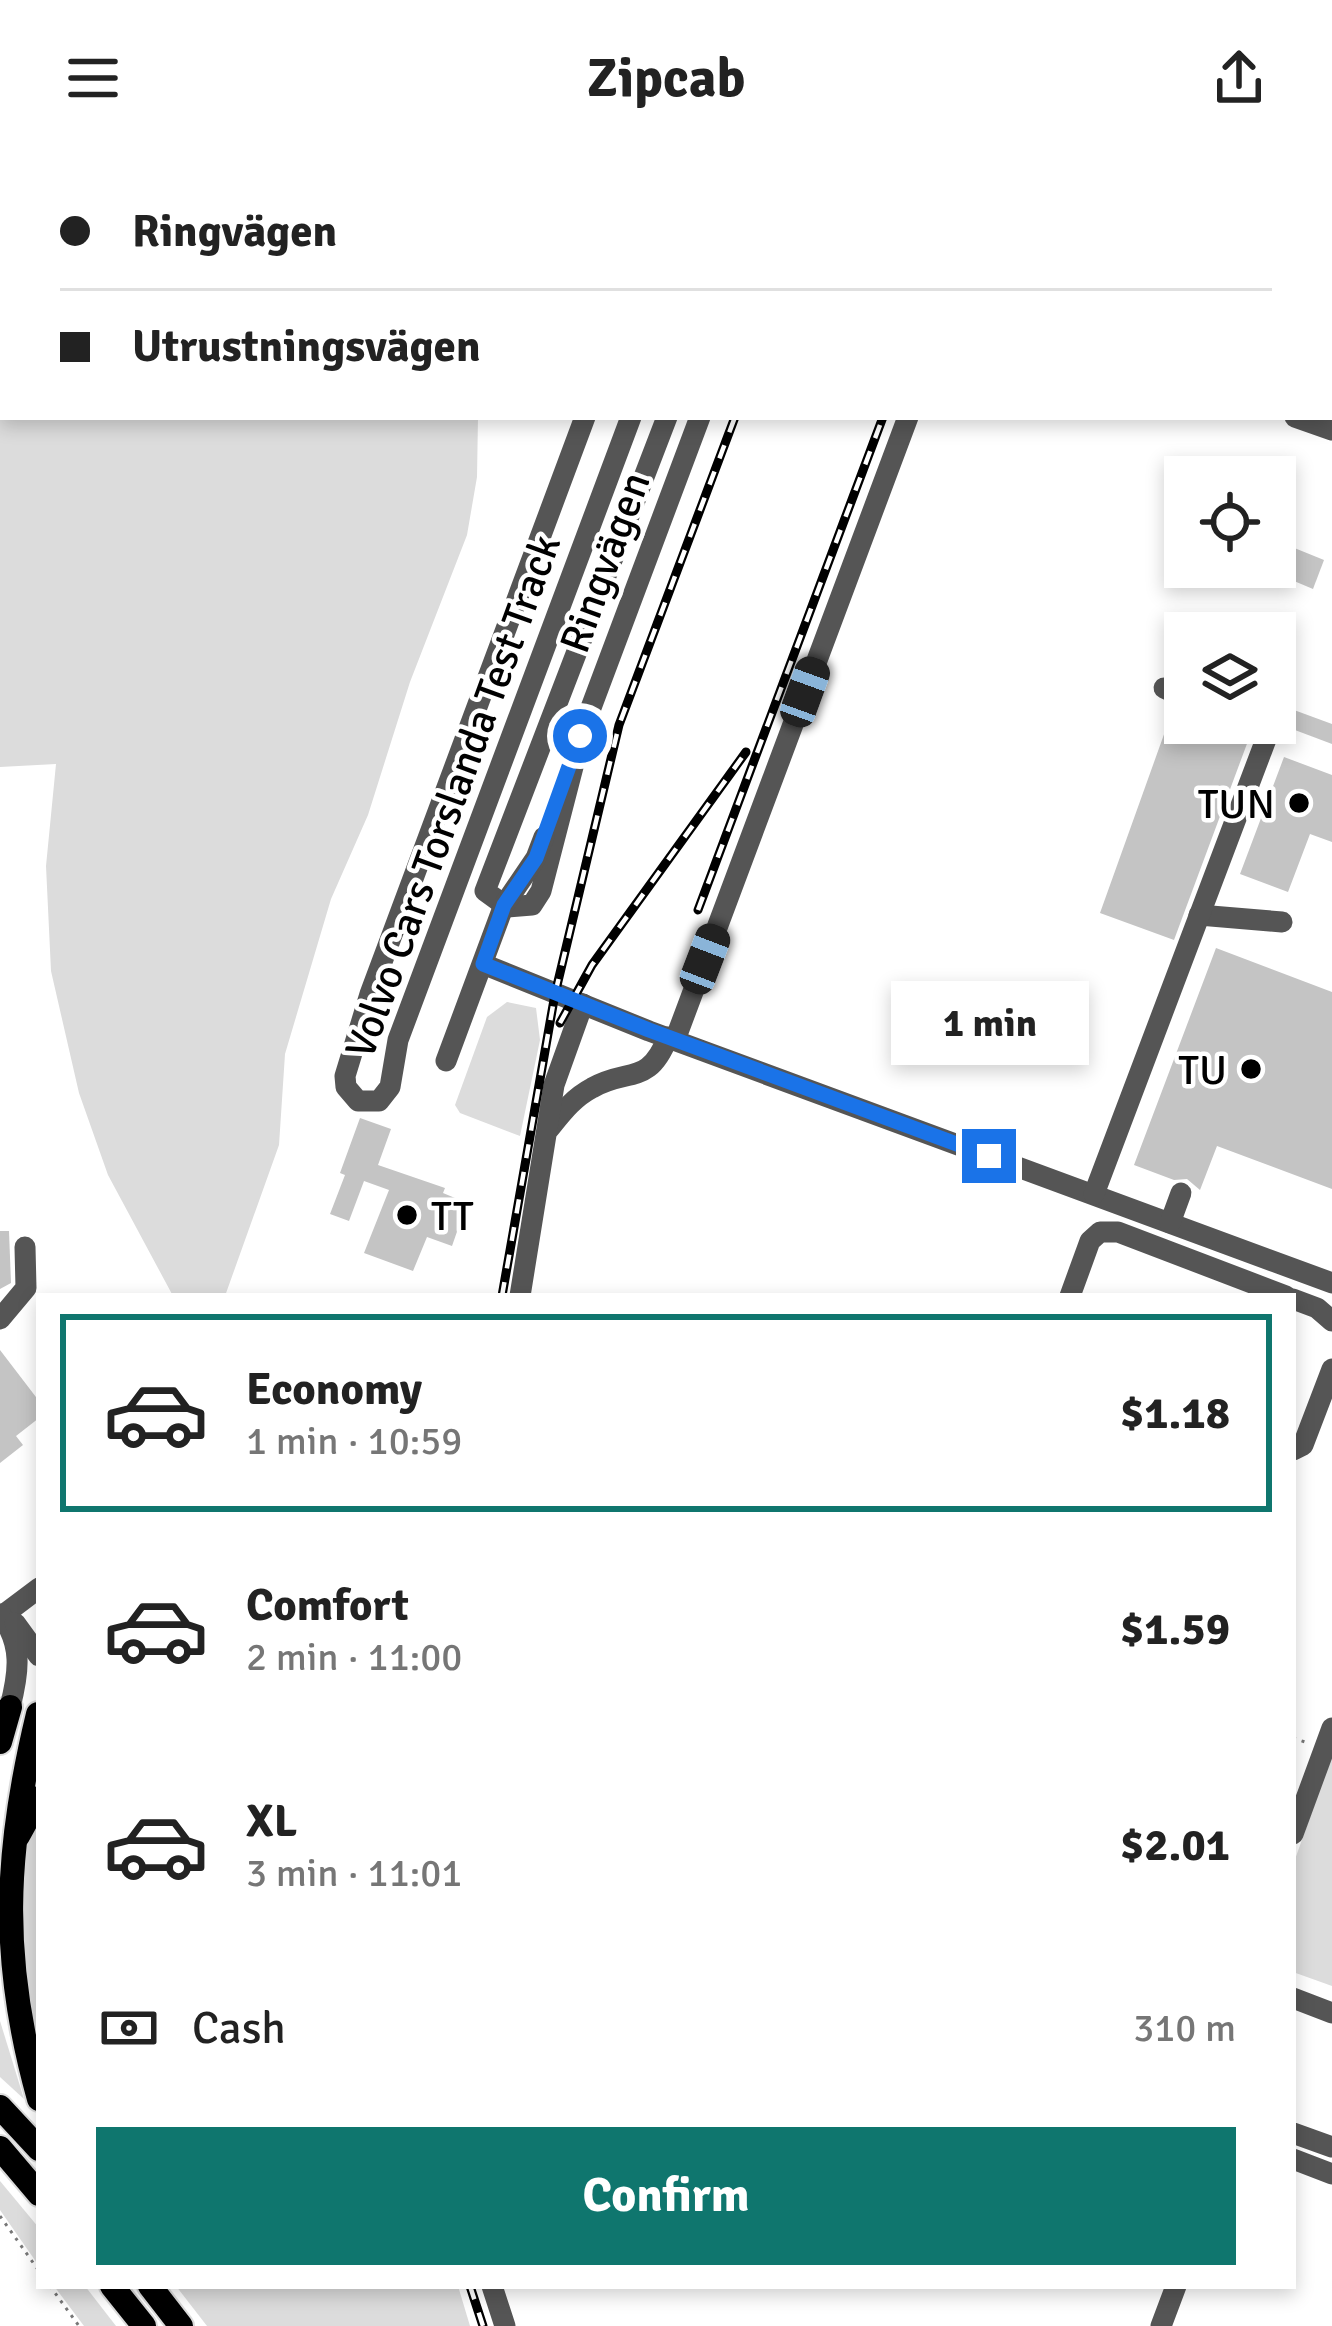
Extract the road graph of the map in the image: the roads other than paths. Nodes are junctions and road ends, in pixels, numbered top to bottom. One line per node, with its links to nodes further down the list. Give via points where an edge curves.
1 (584, 420): 2 (street, Volvo Cars Torslanda Test Track, via 370,994 346,1076 358,1101 379,1101 390,1087 398,1040)
2 (630, 420)
3 (666, 420): 9 (street, via 485,892)
4 (699, 420): 9 (street, Ringvägen, via 536,858)
5 (907, 420): 14 (street)
6 (1304, 420): 7 (street)
7 (1332, 430)
8 (1264, 744): 10 (street)
9 (504, 905): 12 (street, Ringvägen)
10 (1199, 915): 11 (street); 18 (street)
11 (1282, 922)
12 (483, 964): 13 (street); 15 (street, Ringvägen)
13 (594, 1009): 14 (street); 16 (street, via 554,1085)
14 (672, 1039): 16 (street, via 648,1071 597,1085); 18 (street)
15 (446, 1060)
16 (549, 1129): 22 (street)
17 (1181, 1193): 19 (street)
18 (1094, 1194): 19 (street)
19 (1170, 1222): 21 (street)
20 (25, 1247): 26 (street, via 26,1288)
21 (1332, 1283)
22 (521, 1293)
23 (1071, 1293): 24 (street, via 1090,1241 1118,1232)
24 (1278, 1293)
25 (1296, 1300): 27 (street)
26 (0, 1319)
27 (1332, 1321)
28 (1332, 1369): 29 (street)
29 (1296, 1448)
30 (36, 1590): 31 (street)
31 (2, 1612): 32 (street); 33 (street, via 19,1661)
32 (36, 1652)
33 (5, 1706): 34 (street); 37 (main road)
34 (36, 1711)
35 (36, 1725): 40 (main road)
36 (1332, 1728): 39 (street)
37 (0, 1742)
38 (36, 1804): 40 (main road)
39 (1296, 1826)
40 (6, 1860): 43 (main road, via 5,1966)
41 (1296, 1999): 42 (street)
42 (1332, 2013)
43 (36, 2090)
44 (0, 2096): 47 (street)
45 (0, 2107): 47 (main road)
46 (1296, 2134): 48 (street)
47 (32, 2141)
48 (1332, 2147)
49 (0, 2149): 53 (main road)
50 (1296, 2160): 52 (street)
51 (0, 2162): 54 (main road)
52 (1332, 2174)
53 (36, 2191)
54 (36, 2192)
55 (114, 2289): 59 (main road)
56 (152, 2289): 60 (main road)
57 (493, 2289): 61 (street)
58 (1175, 2289): 62 (street)
59 (144, 2326)
60 (181, 2326)
61 (505, 2326)
62 (1161, 2326)

